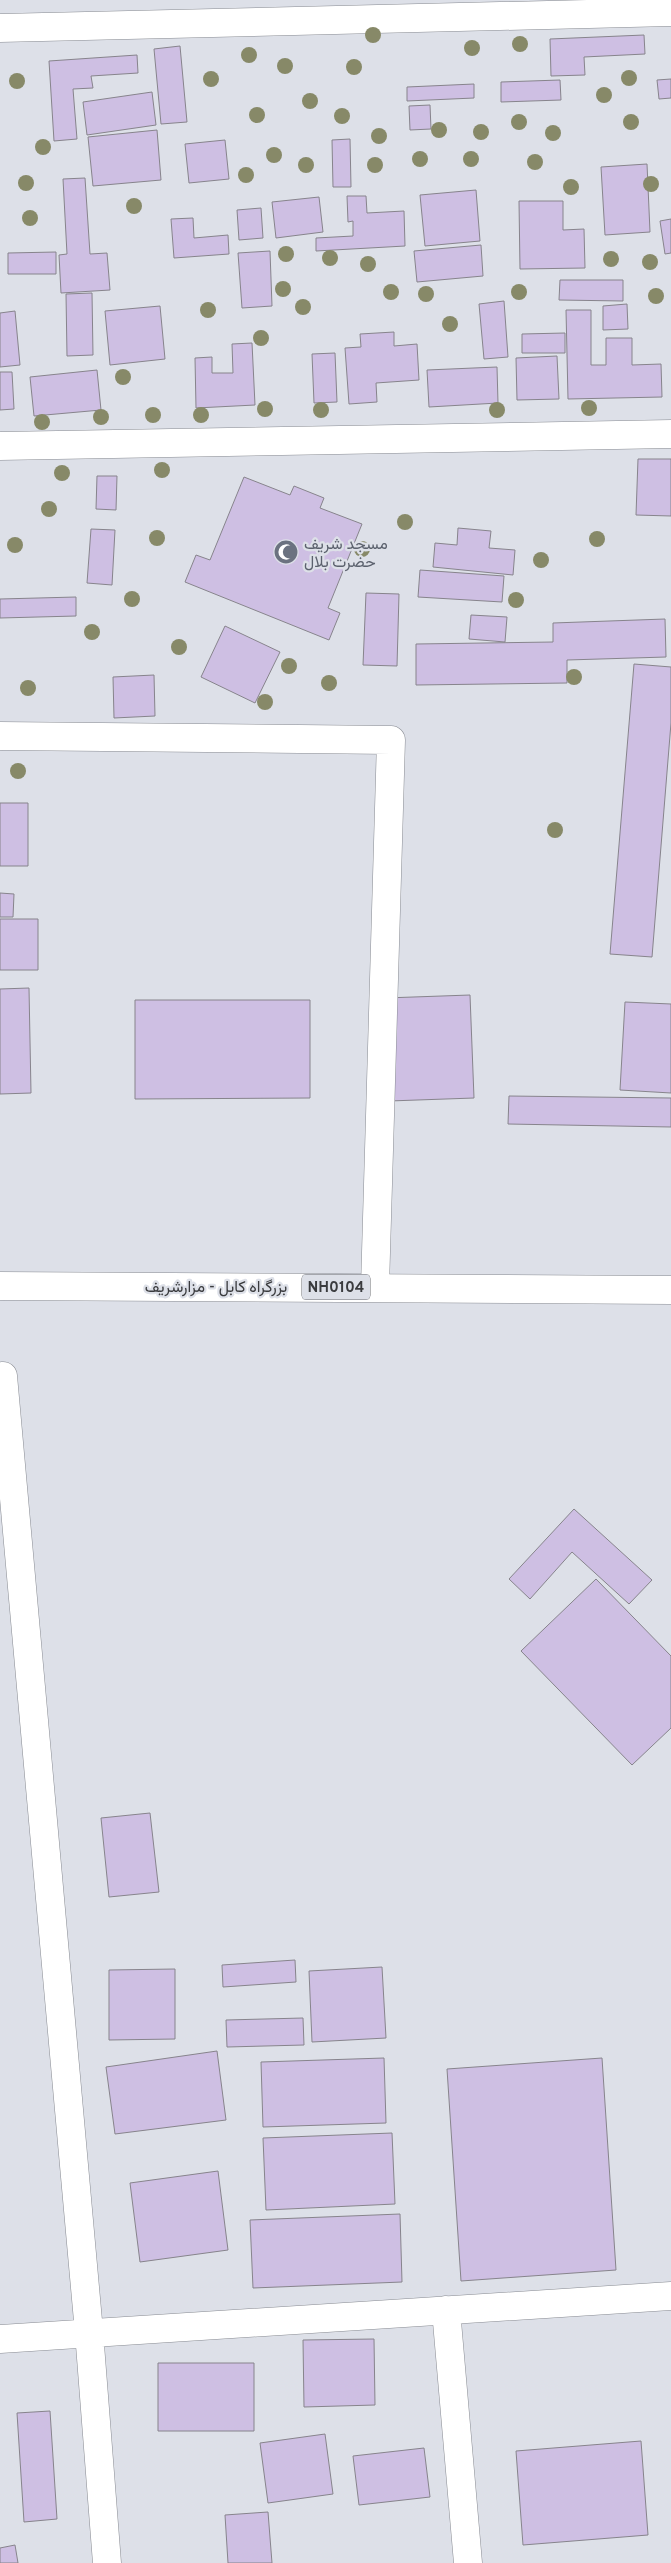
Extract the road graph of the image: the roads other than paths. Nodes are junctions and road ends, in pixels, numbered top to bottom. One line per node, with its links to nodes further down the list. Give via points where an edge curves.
1 (671, 12): 2 (main road)
2 (0, 28)
3 (671, 434): 4 (main road)
4 (0, 446)
5 (0, 736): 7 (main road, via 391,740)
6 (0, 1286): 7 (main road, بزرگراه کابل - مزارشریف / NH0104)
7 (375, 1287): 8 (main road, بزرگراه کابل - مزارشریف / NH0104)
8 (671, 1290)
9 (3, 1376): 12 (main road)
10 (671, 2296): 11 (main road)
11 (446, 2310): 12 (main road); 15 (main road)
12 (89, 2332): 13 (main road); 14 (main road)
13 (0, 2339)
14 (107, 2563)
15 (468, 2563)

